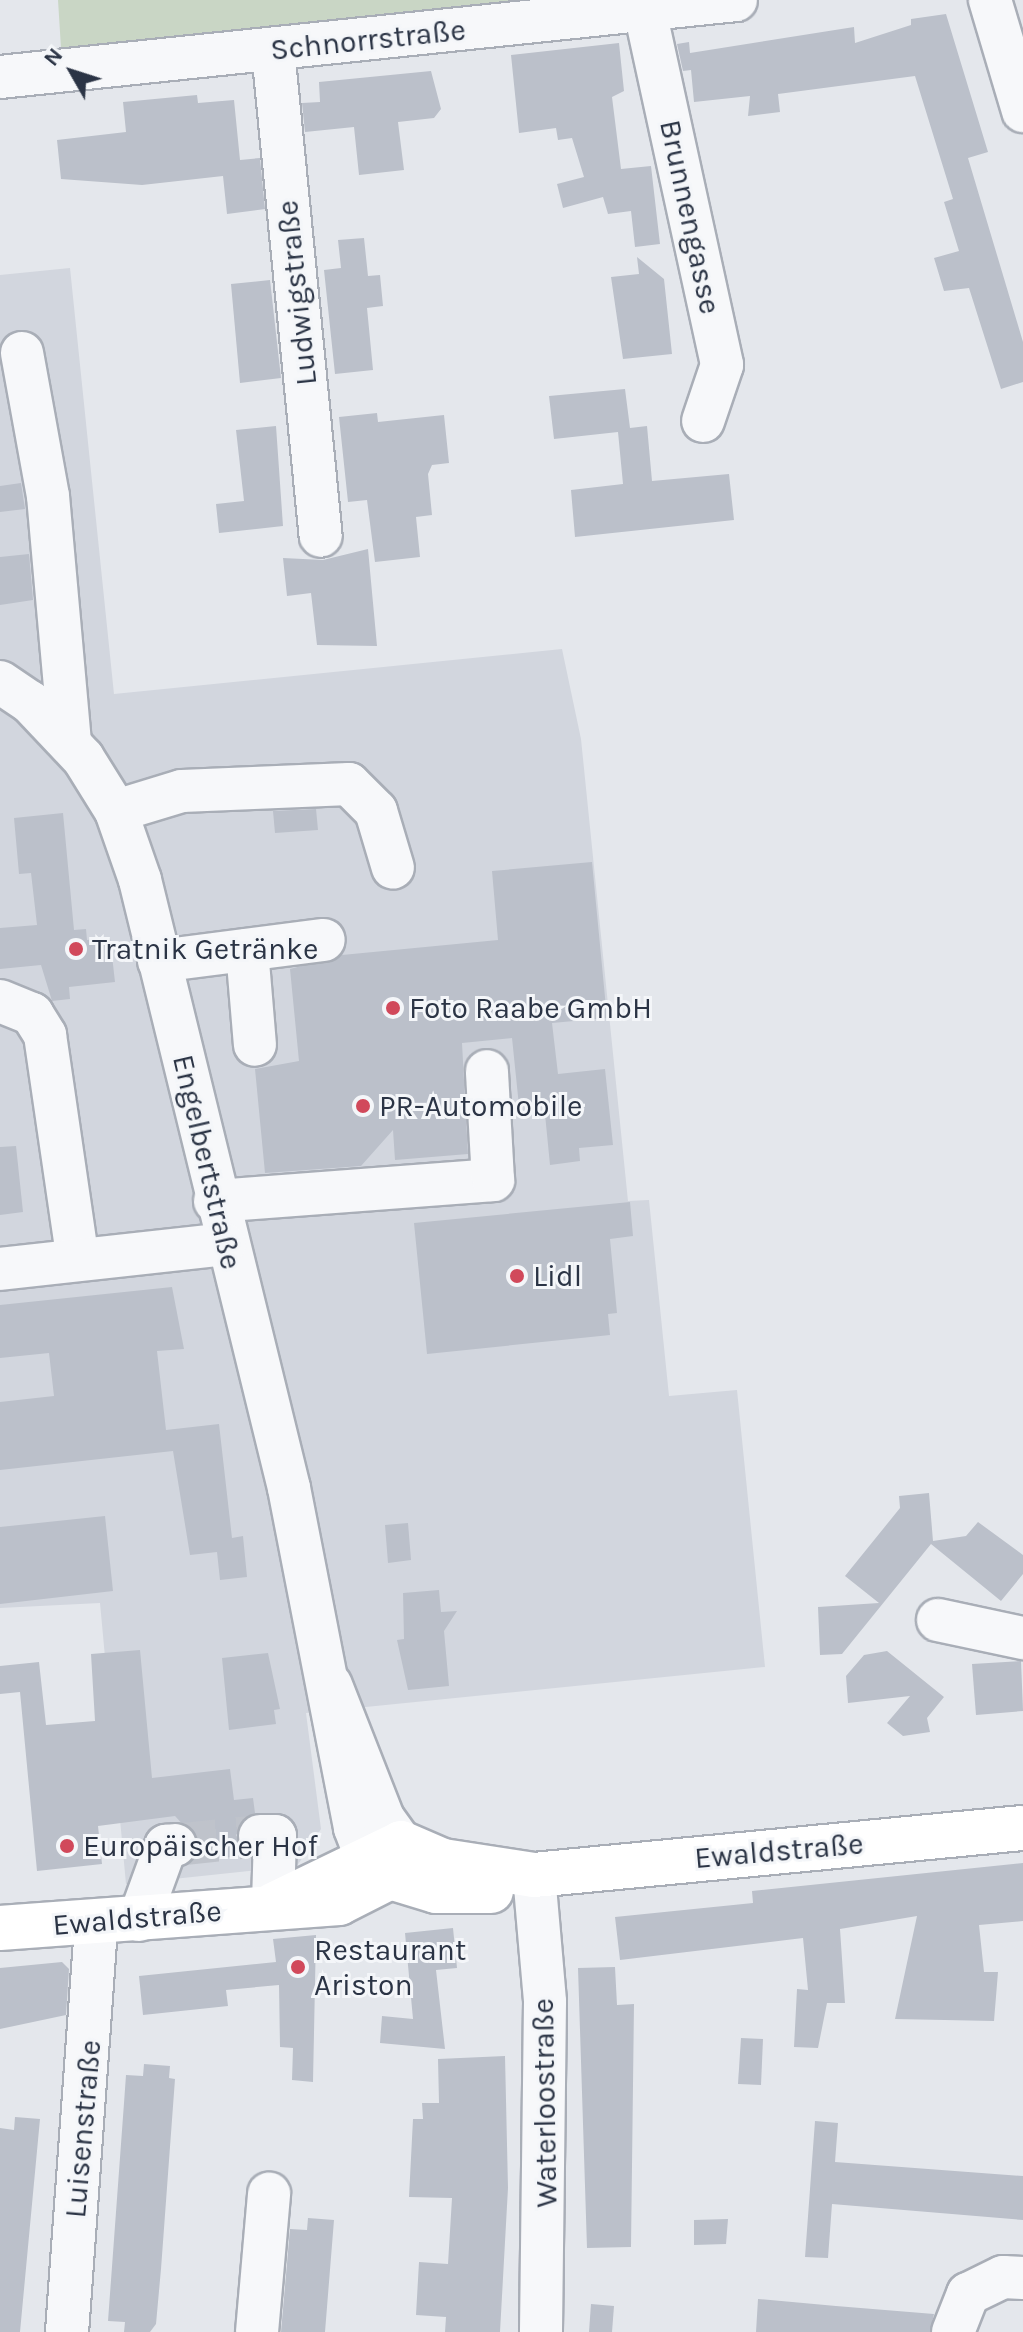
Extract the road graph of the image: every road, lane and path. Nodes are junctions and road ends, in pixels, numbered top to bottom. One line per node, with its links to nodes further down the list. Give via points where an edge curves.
1 (736, 0): 3 (street, Schnorrstraße)
2 (990, 0): 6 (street)
3 (645, 11): 4 (street, Schnorrstraße); 8 (street, Brunnengasse, via 722,365)
4 (273, 50): 5 (street, Schnorrstraße); 9 (street, Ludwigstraße)
5 (0, 77)
6 (1023, 111)
7 (22, 353): 11 (street, via 48,496)
8 (703, 421)
9 (321, 536)
10 (0, 682): 11 (street, Engelbertstraße)
11 (70, 744): 12 (street, Engelbertstraße)
12 (116, 811): 13 (street, via 182,791 349,784 376,811); 16 (street, Engelbertstraße)
13 (393, 868)
14 (324, 940): 15 (street)
15 (247, 950): 16 (street); 18 (street)
16 (159, 961): 20 (street, Engelbertstraße)
17 (0, 1001): 22 (street, via 32,1014 45,1035)
18 (255, 1045)
19 (487, 1071): 20 (street, via 493,1180)
20 (215, 1201): 21 (street, Engelbertstraße)
21 (225, 1244): 22 (street); 29 (street, Engelbertstraße, via 331,1685 383,1818)
22 (78, 1260): 23 (street)
23 (0, 1269)
24 (938, 1620): 25 (street)
25 (1023, 1638)
26 (1023, 1828): 30 (main road, Ewaldstraße)
27 (260, 1836): 31 (street, via 275,1836)
28 (175, 1845): 32 (street, via 166,1846)
29 (386, 1859): 30 (main road, Ewaldstraße, via 443,1861); 31 (main road, Ewaldstraße)
30 (534, 1875): 39 (street, Waterloostraße, via 545,2002)
31 (273, 1905): 32 (main road, Ewaldstraße)
32 (139, 1920): 33 (main road, Ewaldstraße)
33 (96, 1925): 34 (main road, Ewaldstraße); 37 (street, Luisenstraße)
34 (0, 1928)
35 (269, 2194): 38 (street)
36 (1023, 2278): 40 (street, via 1003,2277 968,2294)
37 (67, 2332)
38 (257, 2332)
39 (541, 2332)
40 (953, 2332)

